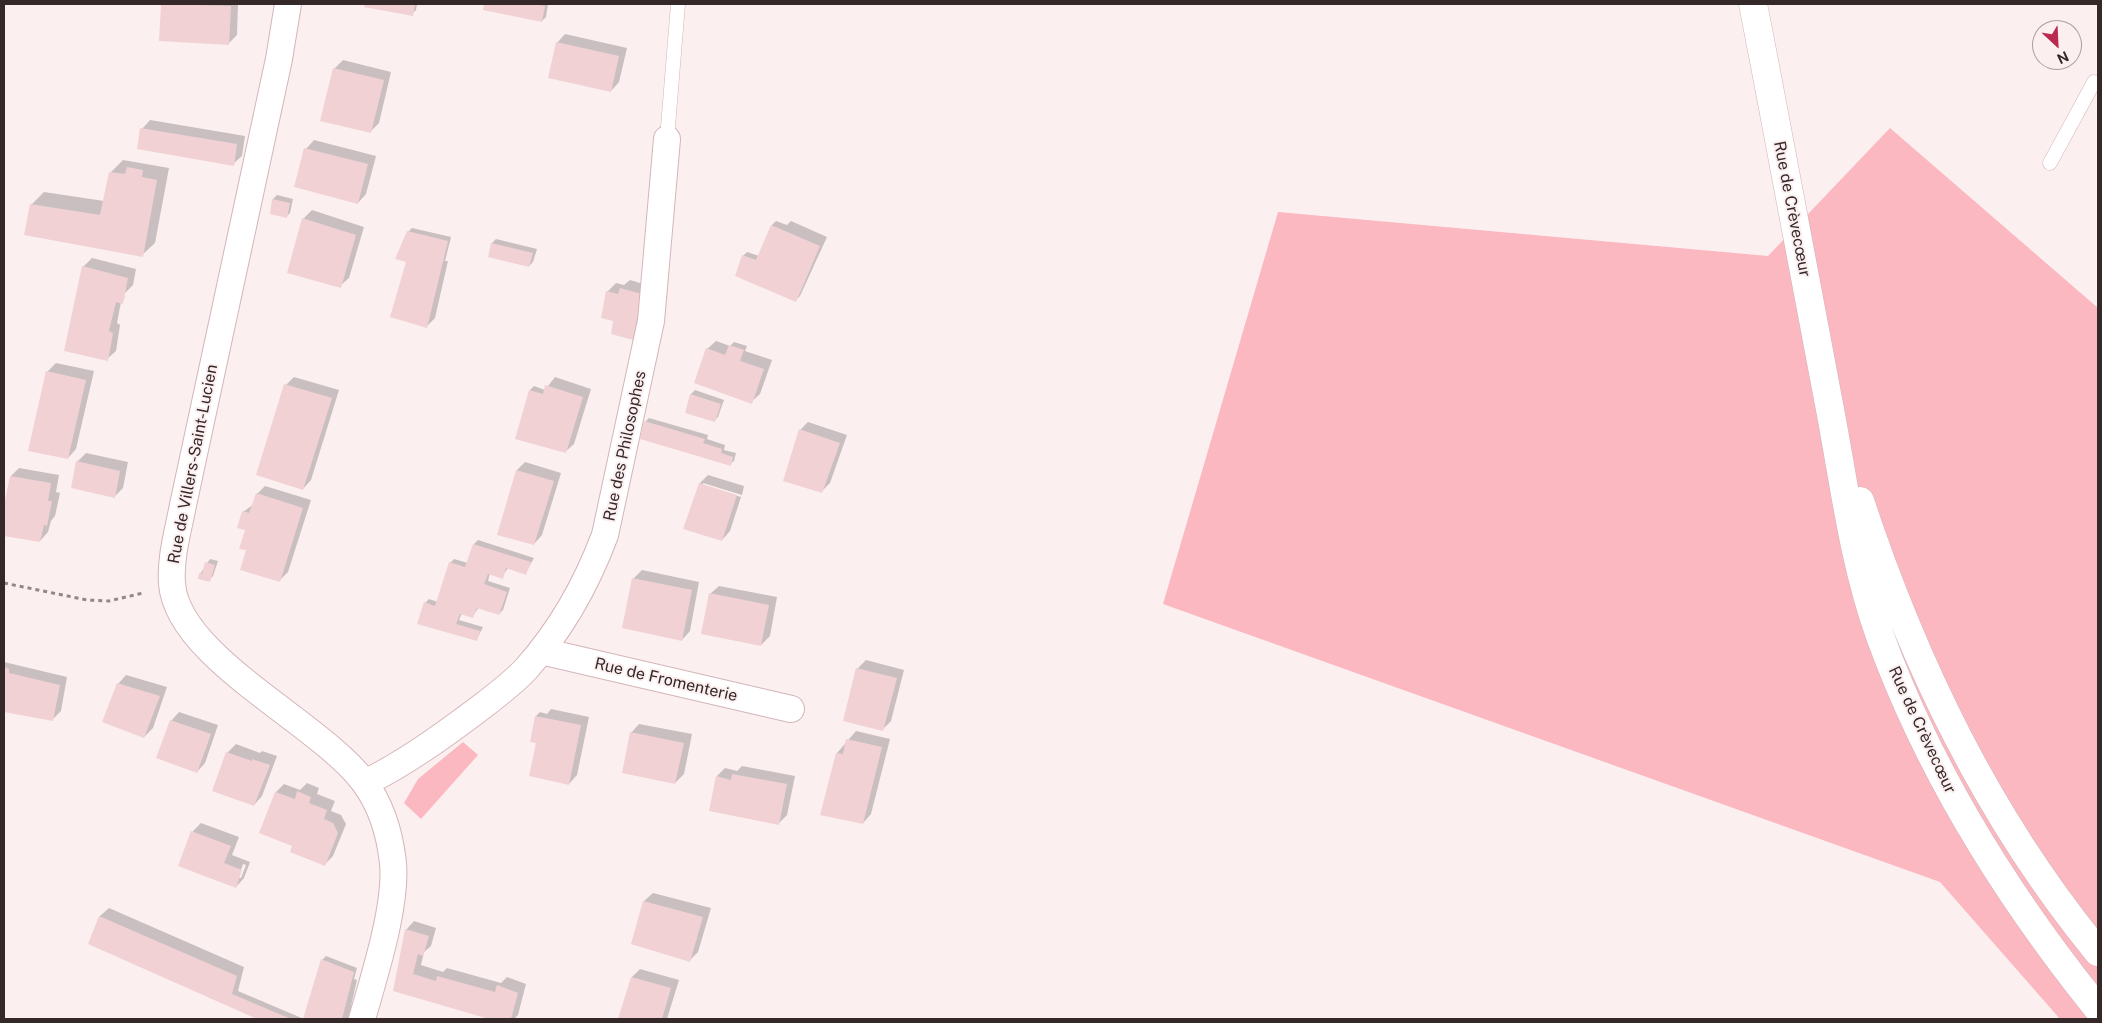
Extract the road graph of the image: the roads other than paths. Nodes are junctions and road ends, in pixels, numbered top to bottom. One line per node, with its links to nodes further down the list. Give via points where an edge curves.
1 (288, 4): 10 (street, Rue de Villers-Saint-Lucien, via 183,505 172,585 184,619 195,636 213,654 332,748)
2 (678, 4): 5 (lane, Rue des Philosophes)
3 (1753, 4): 7 (main road, Rue de Crèvecœur)
4 (2098, 84): 6 (lane, via 2094,82)
5 (667, 139): 8 (street, Rue des Philosophes, via 651,321 605,535 584,584)
6 (2050, 163)
7 (1832, 414): 11 (main road, Rue de Crèvecœur, via 1892,591 1937,698 2006,823 2059,902); 12 (main road, Rue de Crèvecœur, via 1855,550 1879,634 1911,716 1978,842 2039,933)
8 (541, 651): 9 (street, Rue de Fromenterie); 10 (street, Rue des Philosophes, via 505,689 442,737 392,770)
9 (791, 709)
10 (364, 783): 13 (street, Rue de Villers-Saint-Lucien, via 384,823 393,865 385,928)
11 (2098, 952)
12 (2098, 1009)
13 (362, 1019)

